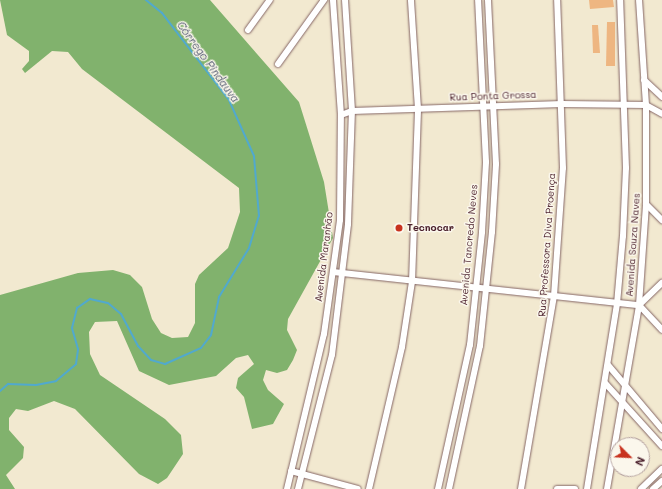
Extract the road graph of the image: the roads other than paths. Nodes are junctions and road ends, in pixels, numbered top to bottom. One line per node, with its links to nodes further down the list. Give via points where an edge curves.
1 (270, 0): 11 (street)
2 (324, 0): 12 (street)
3 (333, 0): 23 (street, Avenida Maranhão)
4 (345, 0): 21 (street, Avenida Maranhão)
5 (410, 0): 20 (street)
6 (478, 0): 19 (street, Avenida Tancredo Neves)
7 (488, 0): 18 (street, Avenida Tancredo Neves)
8 (557, 0): 15 (street, Rua Professora Diva Proença)
9 (620, 0): 16 (street, Avenida Souza Naves)
10 (639, 0): 13 (street, Avenida Souza Naves)
11 (248, 30)
12 (278, 64)
13 (644, 80): 14 (street); 17 (street, Avenida Souza Naves)
14 (662, 97)
15 (562, 104): 16 (street, Rua Ponta Grossa); 18 (street, Rua Ponta Grossa); 32 (street, Rua Professora Diva Proença, via 563,168)
16 (625, 105): 17 (street, Rua Ponta Grossa); 33 (street, Avenida Souza Naves, via 626,175)
17 (646, 105): 22 (street); 24 (street, Avenida Souza Naves)
18 (494, 106): 19 (street, Rua Ponta Grossa); 31 (street, Avenida Tancredo Neves, via 496,164)
19 (484, 107): 20 (street, Rua Ponta Grossa); 30 (street, Avenida Tancredo Neves, via 485,170)
20 (418, 109): 21 (street, Rua Ponta Grossa); 28 (street)
21 (352, 111): 23 (street, Rua Ponta Grossa); 27 (street, Avenida Maranhão)
22 (662, 114)
23 (341, 115): 26 (street, Avenida Maranhão, via 340,220)
24 (646, 204): 25 (street); 34 (street, Avenida Souza Naves)
25 (662, 220)
26 (333, 272): 27 (street); 43 (street, Avenida Maranhão, via 314,386)
27 (343, 273): 28 (street); 44 (street, Avenida Maranhão, via 323,399)
28 (412, 282): 30 (street); 49 (street, via 402,347)
29 (662, 283): 34 (street)
30 (476, 289): 31 (street); 50 (street, Avenida Tancredo Neves, via 459,402)
31 (487, 290): 32 (street); 51 (street, Avenida Tancredo Neves, via 468,410)
32 (554, 296): 33 (street); 52 (street, Rua Professora Diva Proença, via 547,357)
33 (617, 304): 34 (street); 36 (street, Avenida Souza Naves)
34 (639, 305): 35 (street); 38 (street, Avenida Souza Naves)
35 (662, 330)
36 (608, 365): 37 (street, Avenida Souza Naves); 38 (street)
37 (605, 383): 39 (street); 55 (street, Avenida Souza Naves)
38 (626, 387): 39 (street, Avenida Souza Naves); 40 (street)
39 (623, 400): 41 (street); 56 (street, Avenida Souza Naves)
40 (662, 429)
41 (662, 446)
42 (662, 469): 57 (street)
43 (291, 471): 44 (street); 46 (street, Avenida Maranhão)
44 (301, 472): 47 (street, Avenida Maranhão); 48 (street)
45 (662, 481): 58 (street)
46 (287, 489)
47 (298, 489)
48 (358, 489)
49 (369, 489)
50 (438, 489)
51 (449, 489)
52 (521, 489)
53 (557, 489): 54 (street)
54 (574, 489)
55 (588, 489)
56 (607, 489)
57 (641, 489)
58 (653, 489)

